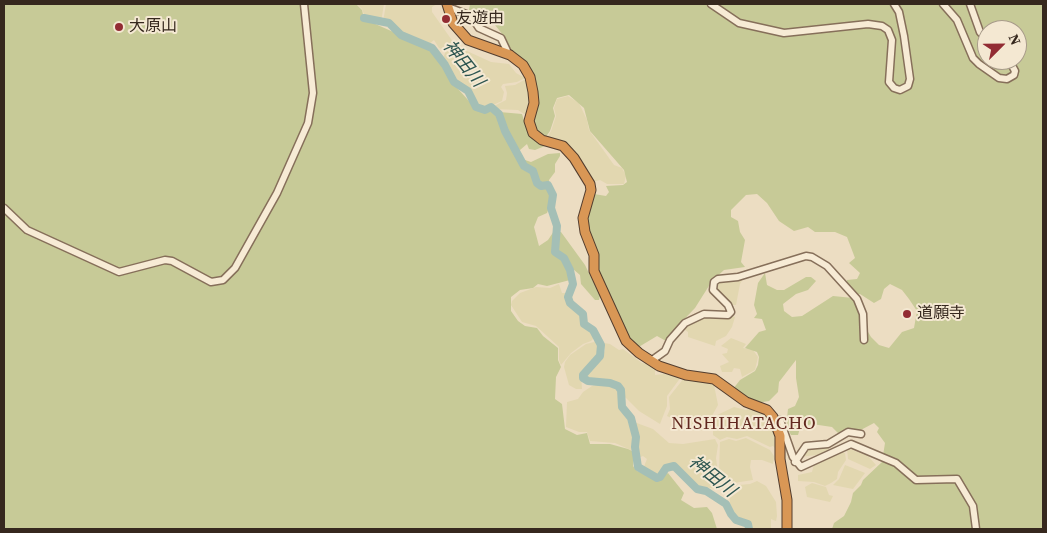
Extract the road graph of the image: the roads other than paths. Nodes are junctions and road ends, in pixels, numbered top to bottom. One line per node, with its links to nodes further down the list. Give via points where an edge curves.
1 (304, 4): 12 (street, via 313,93 308,123 277,193 235,268 223,280 211,282 165,260 120,272 27,230)
2 (711, 4): 3 (street, via 739,23 784,33 868,24 882,26 888,30 892,40 888,78 897,90 908,86 910,79 899,12)
3 (894, 4)
4 (943, 4): 9 (street, via 957,20)
5 (970, 4): 7 (street)
6 (447, 5): 8 (street, via 471,16 479,28 501,38); 8 (highway, via 457,29 468,40)
7 (977, 24)
8 (509, 55): 14 (highway, via 523,65 531,80 534,104 529,121 534,133 542,140 563,146 590,184 592,190 583,218 593,249 595,278 626,341)
9 (977, 63)
10 (987, 70): 11 (street, via 1007,79 1014,75)
11 (1014, 70)
12 (4, 208)
13 (864, 340): 14 (street, via 863,314 857,299 827,266 806,256 738,277 718,279 713,290 728,304 731,312 728,315 704,314 685,323 665,351)
14 (652, 361): 15 (highway, via 686,375 714,379 746,402 767,410)
15 (776, 421): 17 (street, via 780,420); 18 (highway, via 787,500)
16 (851, 444): 17 (street, via 805,466); 17 (street, via 858,434 844,433 828,444 806,446); 19 (street, via 896,463 916,480 957,479 973,506)
17 (795, 462)
18 (787, 529)
19 (976, 529)

